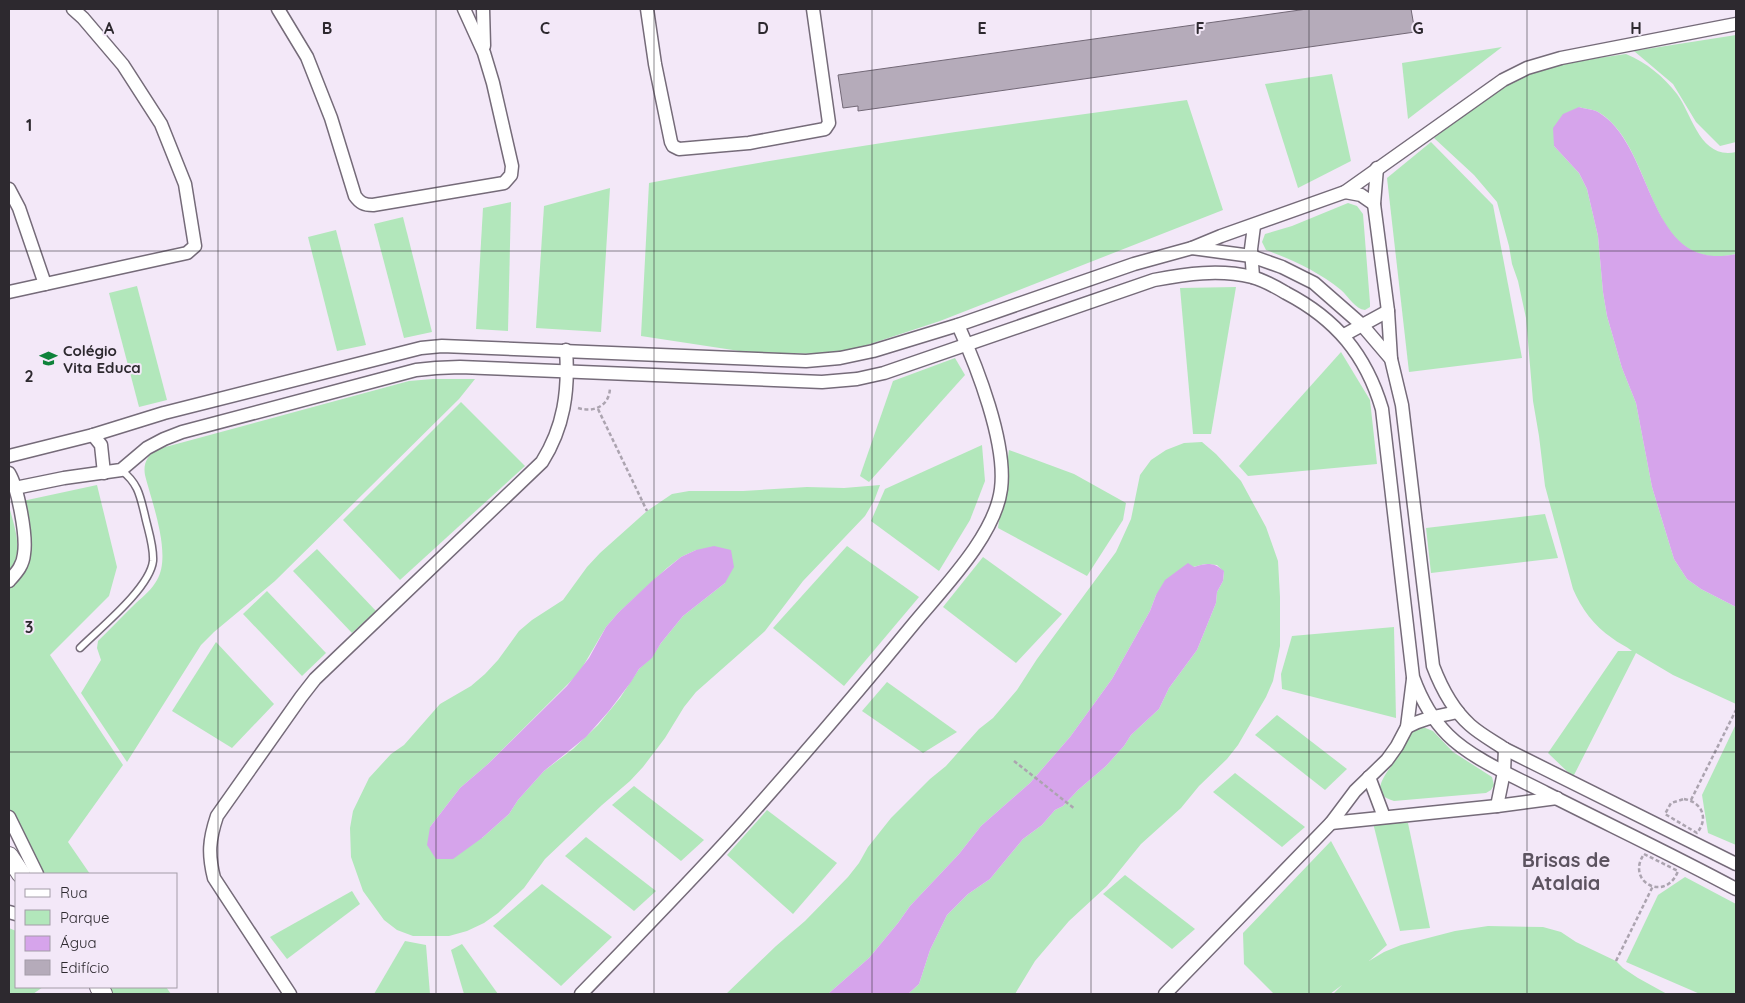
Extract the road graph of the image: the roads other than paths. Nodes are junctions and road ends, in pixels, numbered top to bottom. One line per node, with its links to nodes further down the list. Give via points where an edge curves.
1 (73, 9): 17 (street, via 123,65 161,124 185,184 195,246 187,253)
2 (278, 9): 8 (street, via 307,57 331,118 355,196 365,205 508,180 512,166)
3 (464, 9): 8 (street)
4 (483, 9): 8 (street)
5 (647, 9): 6 (street, via 671,142 679,149 750,143 825,129 829,123)
6 (812, 9)
7 (1736, 24): 9 (street, via 1561,58 1526,68 1503,80)
8 (484, 53)
9 (1377, 168): 11 (street); 12 (street)
10 (9, 189): 17 (street, via 20,208)
11 (1345, 192): 12 (street, via 1361,195); 13 (street)
12 (1374, 204): 19 (street)
13 (1254, 226): 14 (street); 15 (street)
14 (1192, 248): 15 (street); 20 (street, via 1134,264)
15 (1252, 256): 16 (street); 21 (street, via 1314,283)
16 (1253, 277): 22 (street, via 1301,301); 23 (street, via 1192,273 1154,280)
17 (45, 284): 18 (street)
18 (9, 292)
19 (1388, 311): 21 (street); 25 (street)
20 (958, 325): 23 (street); 24 (street, via 872,351 806,361)
21 (1362, 325): 22 (street); 25 (street)
22 (1344, 335): 35 (street, via 1375,386 1382,409)
23 (967, 345): 26 (street, via 884,373 822,382); 53 (street, via 996,428 1001,459 1001,489 991,522 970,554 878,667 744,822)
24 (566, 350): 26 (street); 27 (street, via 421,348 164,413)
25 (1391, 359): 36 (street, via 1402,405 1433,666 1442,688)
26 (568, 372): 29 (street, via 460,368 416,370 182,432 147,448); 52 (street, via 560,427 542,462 315,680 218,816 209,849 214,878)
27 (93, 435): 28 (street); 31 (street, via 101,445)
28 (9, 456)
29 (121, 470): 31 (street); 34 (lane, via 135,483 140,495 153,552 152,563 146,580 133,596)
30 (9, 473): 32 (street)
31 (104, 474): 32 (street)
32 (15, 488): 33 (street, via 24,536 24,555 20,568)
33 (9, 582)
34 (80, 648)
35 (1413, 677): 37 (street); 38 (street)
36 (1458, 712): 37 (street); 39 (street, via 1470,725)
37 (1431, 717): 38 (street); 40 (street, via 1464,749)
38 (1407, 727): 41 (street, via 1397,746)
39 (1505, 749): 40 (street); 48 (street)
40 (1504, 772): 42 (street); 43 (street)
41 (1369, 777): 45 (street); 46 (street)
42 (1557, 798): 43 (street); 51 (street)
43 (1498, 806): 45 (street)
44 (9, 817): 50 (street)
45 (1384, 817): 46 (street)
46 (1331, 823): 54 (street)
47 (9, 856): 49 (main road)
48 (1736, 864)
49 (19, 873)
50 (20, 873)
51 (1736, 889)
52 (290, 994)
53 (581, 994)
54 (1165, 994)

